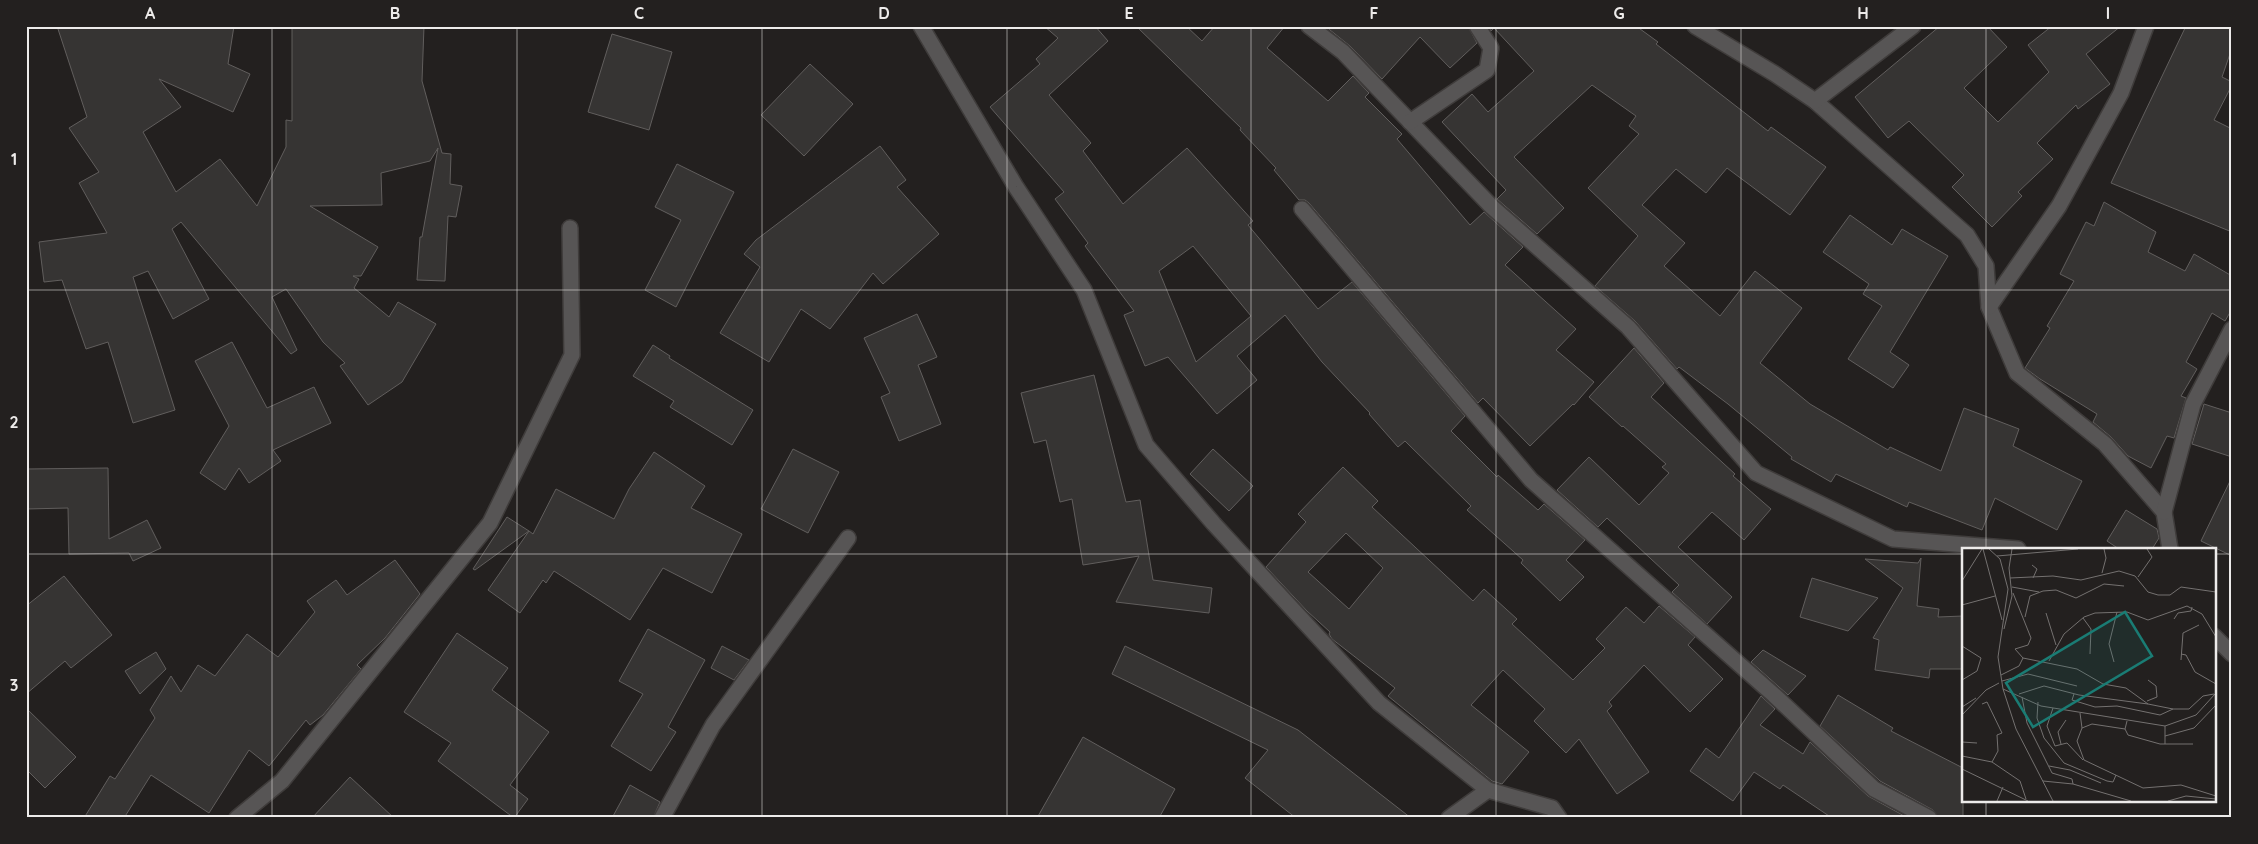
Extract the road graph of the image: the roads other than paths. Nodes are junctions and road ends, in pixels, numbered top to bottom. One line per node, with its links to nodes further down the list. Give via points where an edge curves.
1 (920, 26): 19 (street, via 1016,187 1084,290 1146,445 1379,703)
2 (1309, 26): 8 (street, via 1343,52)
3 (1477, 26): 8 (street, via 1491,48 1486,70)
4 (1695, 26): 7 (street)
5 (1913, 26): 7 (street)
6 (2146, 26): 11 (street, via 2121,93 2059,206)
7 (1815, 101): 11 (street, via 1967,235 1986,266)
8 (1410, 122): 15 (street, via 1492,206 1628,328 1756,473 1893,539)
9 (1302, 209): 24 (street, via 1531,480 1774,695 1874,789)
10 (570, 228): 20 (street, via 572,355 490,523 282,781)
11 (1988, 307): 13 (street, via 2017,373 2105,444)
12 (2232, 329): 13 (street, via 2193,404)
13 (2164, 512): 16 (street)
14 (848, 538): 21 (street, via 713,725)
15 (2006, 548)
16 (2170, 548)
17 (2216, 638): 18 (street)
18 (2232, 654)
19 (1488, 790): 22 (street); 23 (street, via 1552,808)
20 (237, 818)
21 (662, 818)
22 (1449, 818)
23 (1559, 818)
24 (1929, 818)

